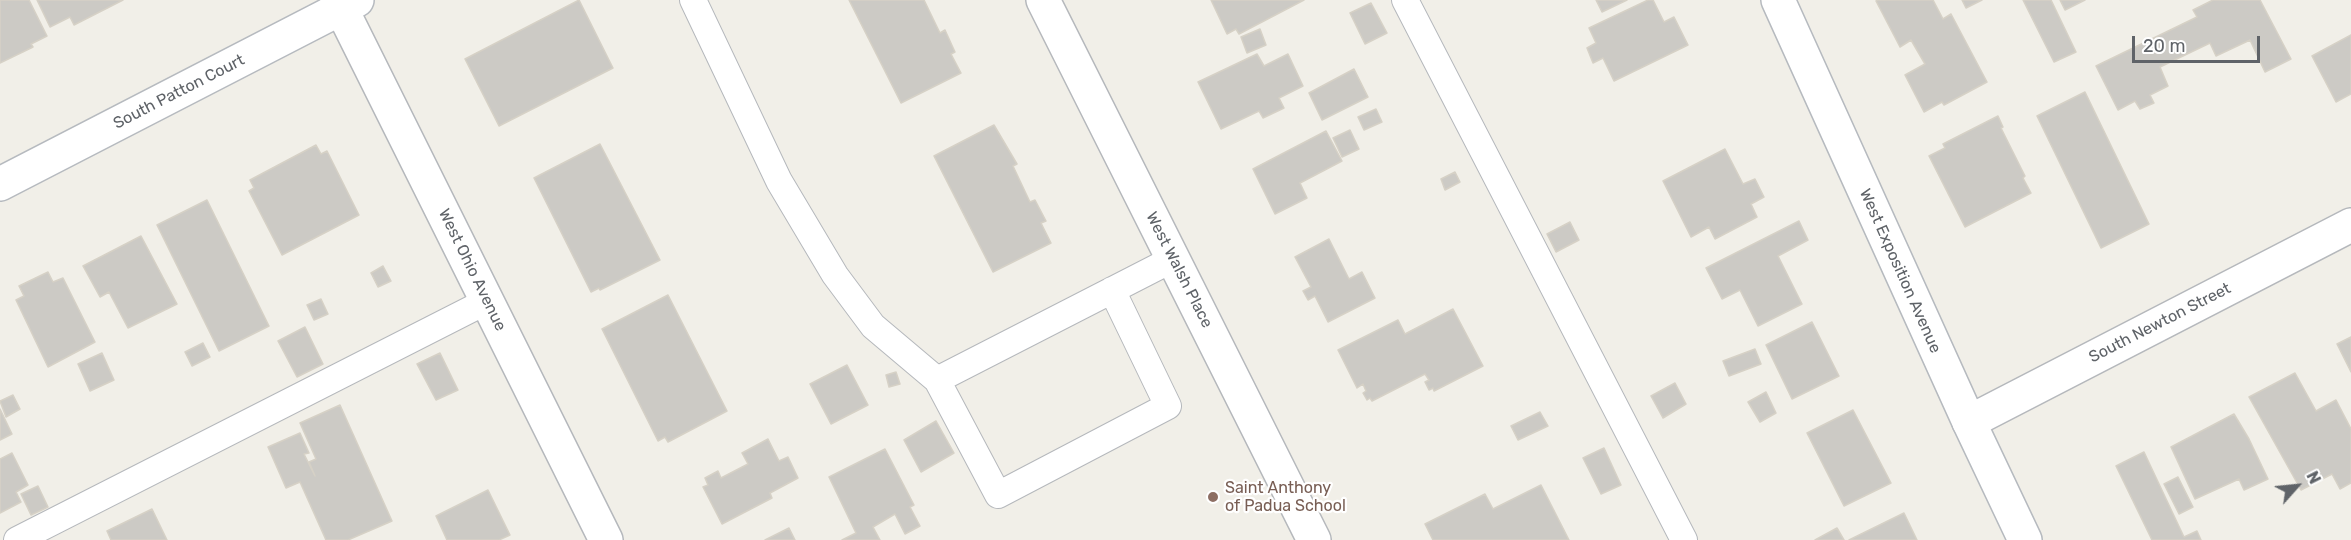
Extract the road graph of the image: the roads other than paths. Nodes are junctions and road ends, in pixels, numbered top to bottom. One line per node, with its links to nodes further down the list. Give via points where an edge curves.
1 (693, 0): 11 (lane, via 779,181 835,275 873,326)
2 (1044, 0): 8 (street, West Walsh Place)
3 (1405, 0): 16 (lane)
4 (1778, 0): 12 (street, West Exposition Avenue)
5 (345, 3): 6 (street, South Patton Court); 10 (street, West Ohio Avenue)
6 (0, 183)
7 (2351, 225): 12 (street, South Newton Street)
8 (1173, 259): 9 (lane); 15 (street, West Walsh Place)
9 (1112, 290): 11 (lane); 11 (lane, via 1168,406 998,495)
10 (487, 301): 13 (lane); 14 (street, West Ohio Avenue)
11 (937, 380)
12 (1969, 422): 17 (street, West Exposition Avenue)
13 (17, 540)
14 (606, 540)
15 (1314, 540)
16 (1684, 540)
17 (2025, 540)

